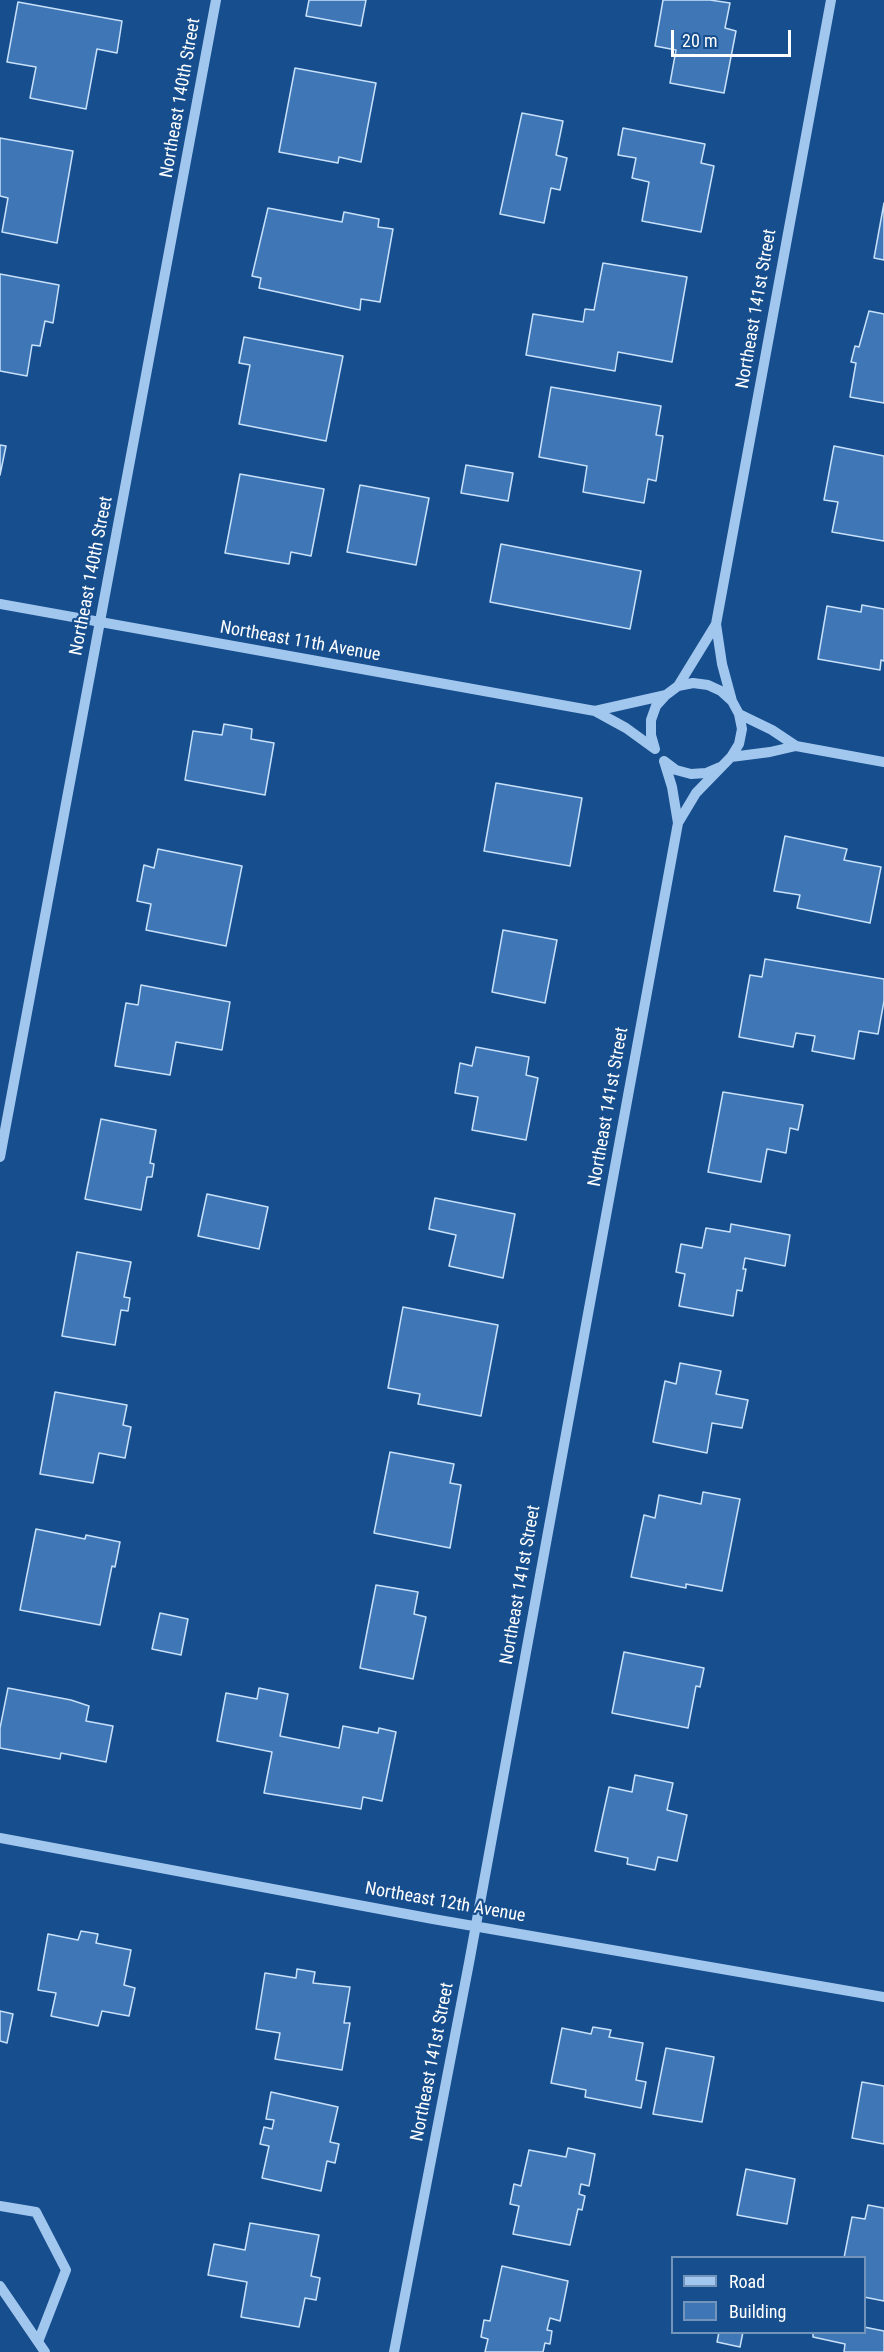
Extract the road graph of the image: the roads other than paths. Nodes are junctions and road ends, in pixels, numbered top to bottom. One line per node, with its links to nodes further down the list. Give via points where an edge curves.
1 (216, 0): 4 (street, Northeast 140th Street)
2 (831, 0): 5 (street, Northeast 141st Street)
3 (0, 604): 4 (street, Northeast 11th Avenue)
4 (100, 624): 9 (street, Northeast 11th Avenue); 18 (street, Northeast 140th Street)
5 (716, 624): 6 (street, Northeast 141st Street); 8 (street, Northeast 141st Street)
6 (678, 686): 7 (street); 8 (street, via 708,685)
7 (666, 695): 9 (street, Northeast 11th Avenue); 12 (street, via 651,720)
8 (732, 701): 10 (street)
9 (595, 711): 12 (street, Northeast 11th Avenue)
10 (739, 714): 11 (street); 13 (street, via 739,744)
11 (796, 746): 13 (street); 15 (street)
12 (655, 749): 14 (street)
13 (731, 757): 16 (street)
14 (664, 761): 16 (street, via 676,770 692,774); 17 (street, Northeast 141st Street)
15 (884, 762)
16 (720, 767): 17 (street, Northeast 141st Street, via 696,793)
17 (678, 823): 20 (street, Northeast 141st Street)
18 (0, 1157)
19 (0, 1838): 20 (street, Northeast 12th Avenue)
20 (475, 1926): 21 (street, Northeast 12th Avenue); 26 (street, Northeast 141st Street)
21 (884, 1997)
22 (0, 2206): 24 (street, via 36,2212 66,2270)
23 (0, 2286): 24 (street)
24 (38, 2342): 25 (street)
25 (45, 2352)
26 (394, 2352)

